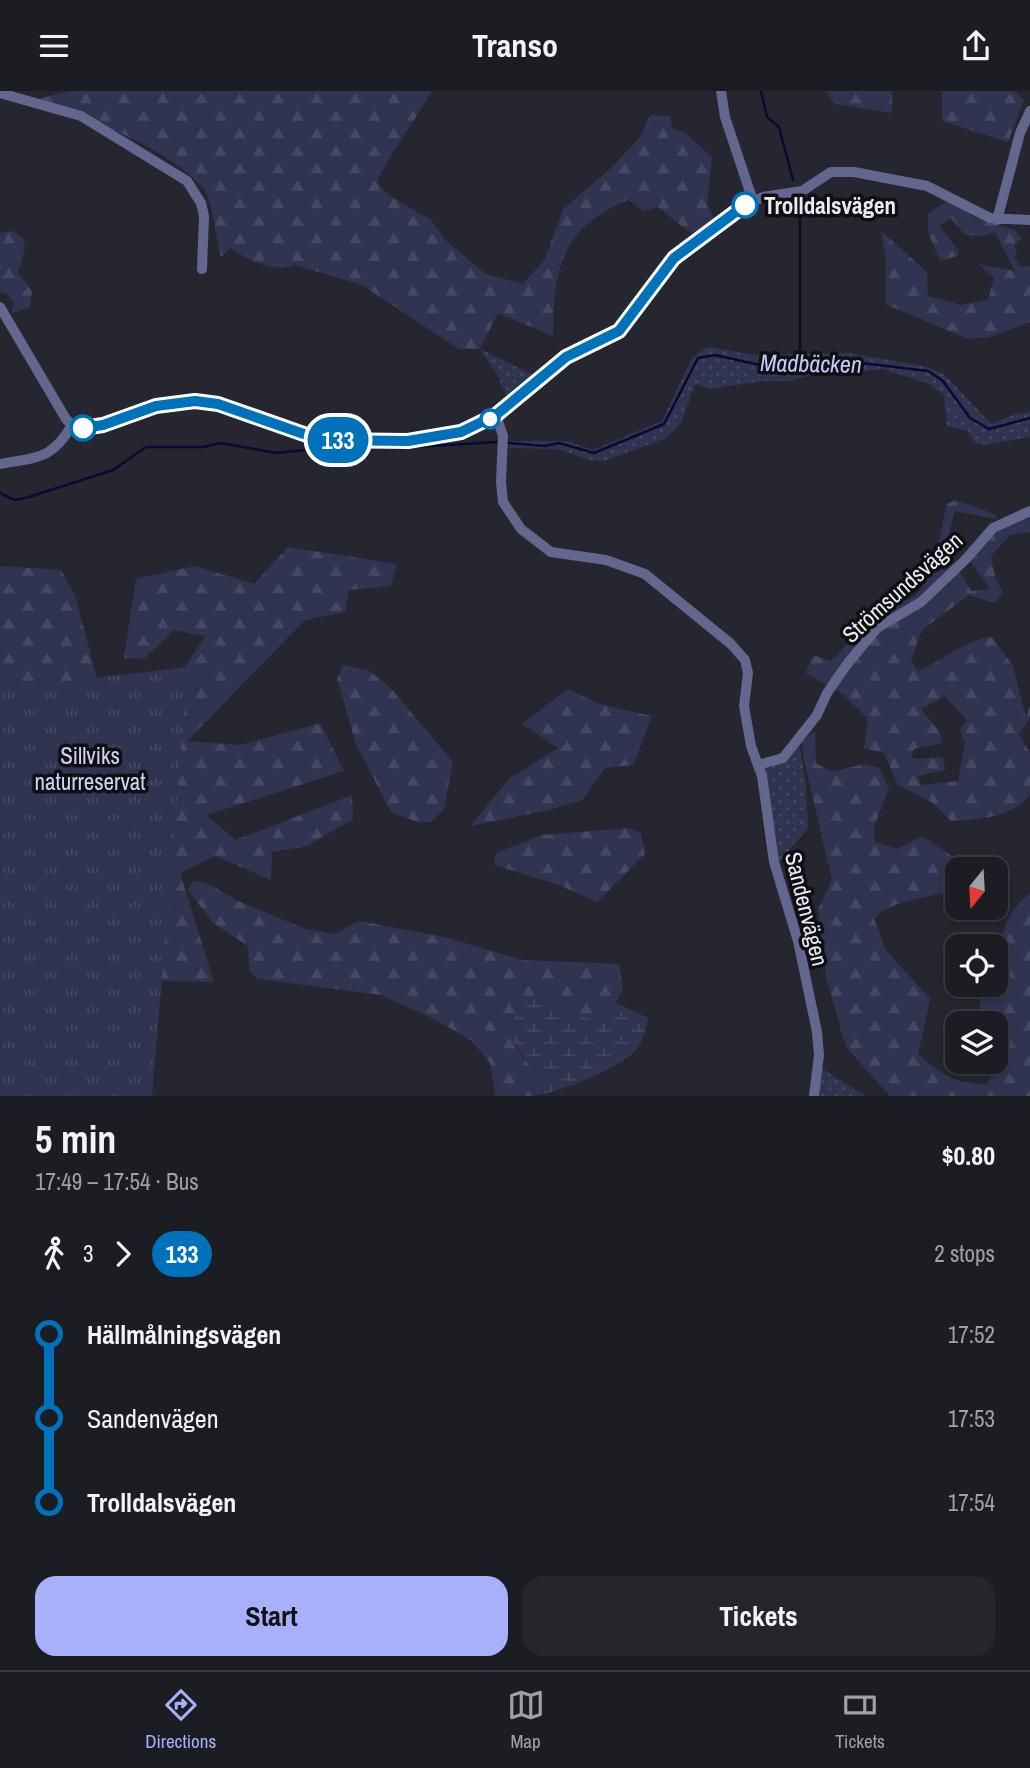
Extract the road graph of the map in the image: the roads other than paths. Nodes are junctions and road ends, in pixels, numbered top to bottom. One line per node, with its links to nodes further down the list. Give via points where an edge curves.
1 (721, 91): 4 (street)
2 (0, 93): 7 (street, via 81,116 187,181 204,216)
3 (1030, 111): 5 (street)
4 (753, 201): 5 (street, via 802,191 825,174 841,171 927,186); 9 (street, via 674,258 619,331 566,357)
5 (997, 220): 6 (street)
6 (1030, 220)
7 (202, 269)
8 (0, 307): 10 (street)
9 (496, 415): 10 (street, via 461,432 408,441 321,440 218,404 195,401 156,406 91,428); 13 (street, Sandenvägen, via 503,440 503,502 523,531 561,556 606,560 645,575 741,655 748,673 745,712)
10 (72, 425): 11 (street, via 52,452)
11 (0, 464)
12 (1030, 511): 13 (street, Strömsundsvägen, via 993,528 921,602 877,628 783,758)
13 (758, 765): 14 (street, Sandenvägen, via 774,862 798,941 817,1031)
14 (814, 1096)

